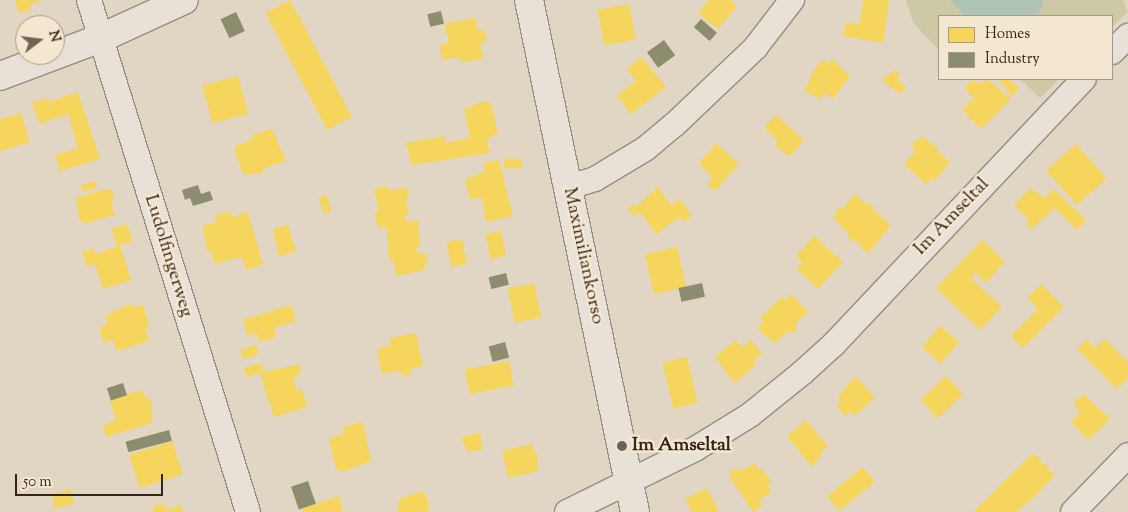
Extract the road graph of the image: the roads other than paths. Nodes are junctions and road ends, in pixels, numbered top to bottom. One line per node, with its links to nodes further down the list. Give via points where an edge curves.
1 (89, 0): 6 (street, Ludolfingerweg)
2 (184, 0): 6 (street)
3 (529, 0): 10 (street, Maximiliankorso)
4 (792, 0): 10 (street, via 755,48 674,126 595,178)
5 (1128, 36): 7 (street)
6 (101, 38): 8 (street); 13 (street, Ludolfingerweg)
7 (1113, 51)
8 (0, 76)
9 (1083, 80): 12 (street, Im Amseltal, via 834,344 802,373 750,416 695,449)
10 (569, 187): 12 (street, Maximiliankorso)
11 (1128, 455): 16 (street)
12 (629, 481): 14 (street, Im Amseltal); 15 (street, Maximiliankorso)
13 (248, 512)
14 (567, 512)
15 (635, 512)
16 (1073, 512)

